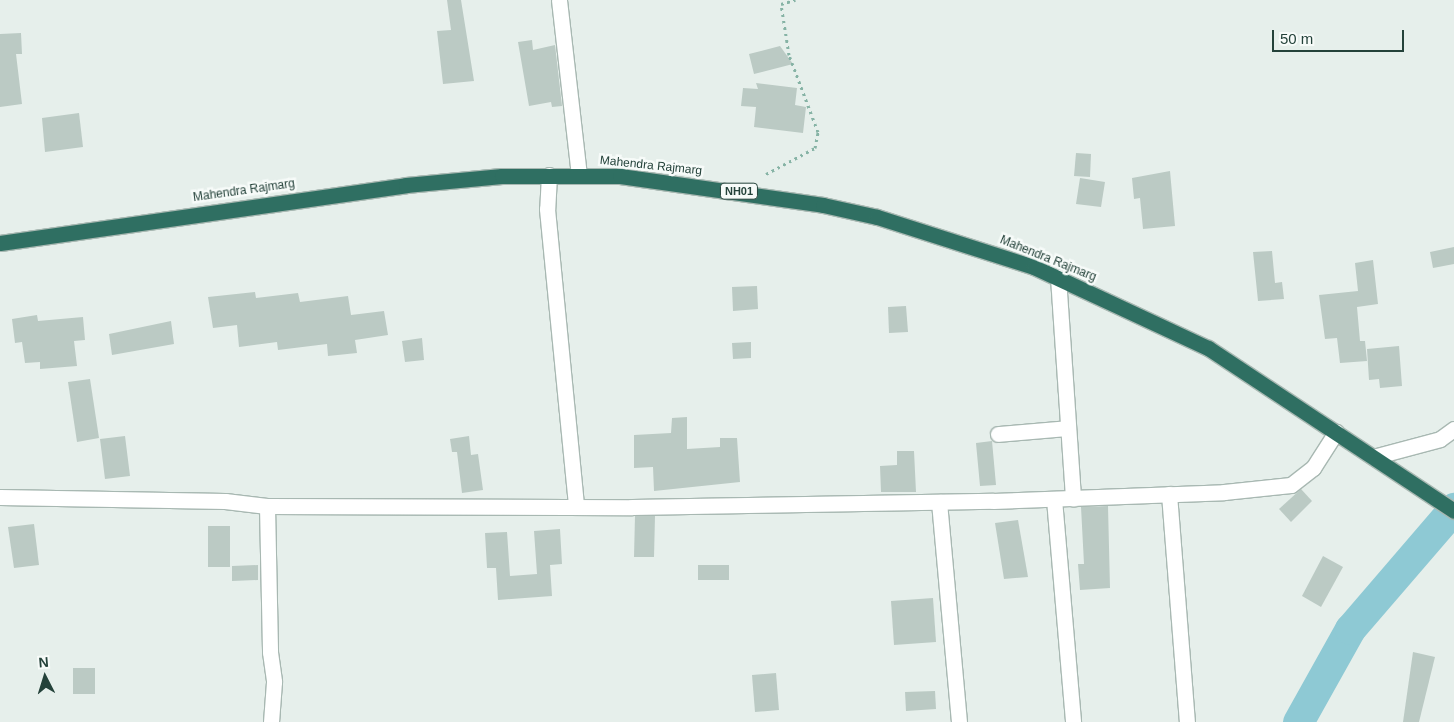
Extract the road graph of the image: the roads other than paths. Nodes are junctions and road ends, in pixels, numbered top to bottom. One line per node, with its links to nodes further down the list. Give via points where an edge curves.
1 (559, 0): 2 (street)
2 (579, 175): 3 (highway, Mahendra Rajmarg / NH01); 5 (highway, Mahendra Rajmarg / NH01, via 620,176 823,205 985,249)
3 (548, 176): 4 (highway, Mahendra Rajmarg / NH01, via 406,185); 17 (street, via 547,209)
4 (0, 243)
5 (1058, 277): 6 (street); 8 (highway, Mahendra Rajmarg / NH01, via 1208,348)
6 (1068, 428): 9 (street); 13 (street)
7 (1454, 429): 10 (street, via 1440,438)
8 (1336, 432): 10 (highway, Mahendra Rajmarg / NH01); 11 (street, via 1313,468 1290,485)
9 (998, 434)
10 (1373, 457): 18 (highway, Mahendra Rajmarg / NH01)
11 (1168, 494): 13 (street); 22 (street)
12 (0, 497): 16 (street, via 225,501)
13 (1073, 498): 14 (street)
14 (1054, 499): 15 (street); 21 (street)
15 (939, 502): 17 (street); 20 (street)
16 (267, 506): 17 (street); 19 (street, via 270,652 274,682)
17 (576, 506)
18 (1454, 511)
19 (271, 722)
20 (959, 722)
21 (1073, 722)
22 (1187, 722)

